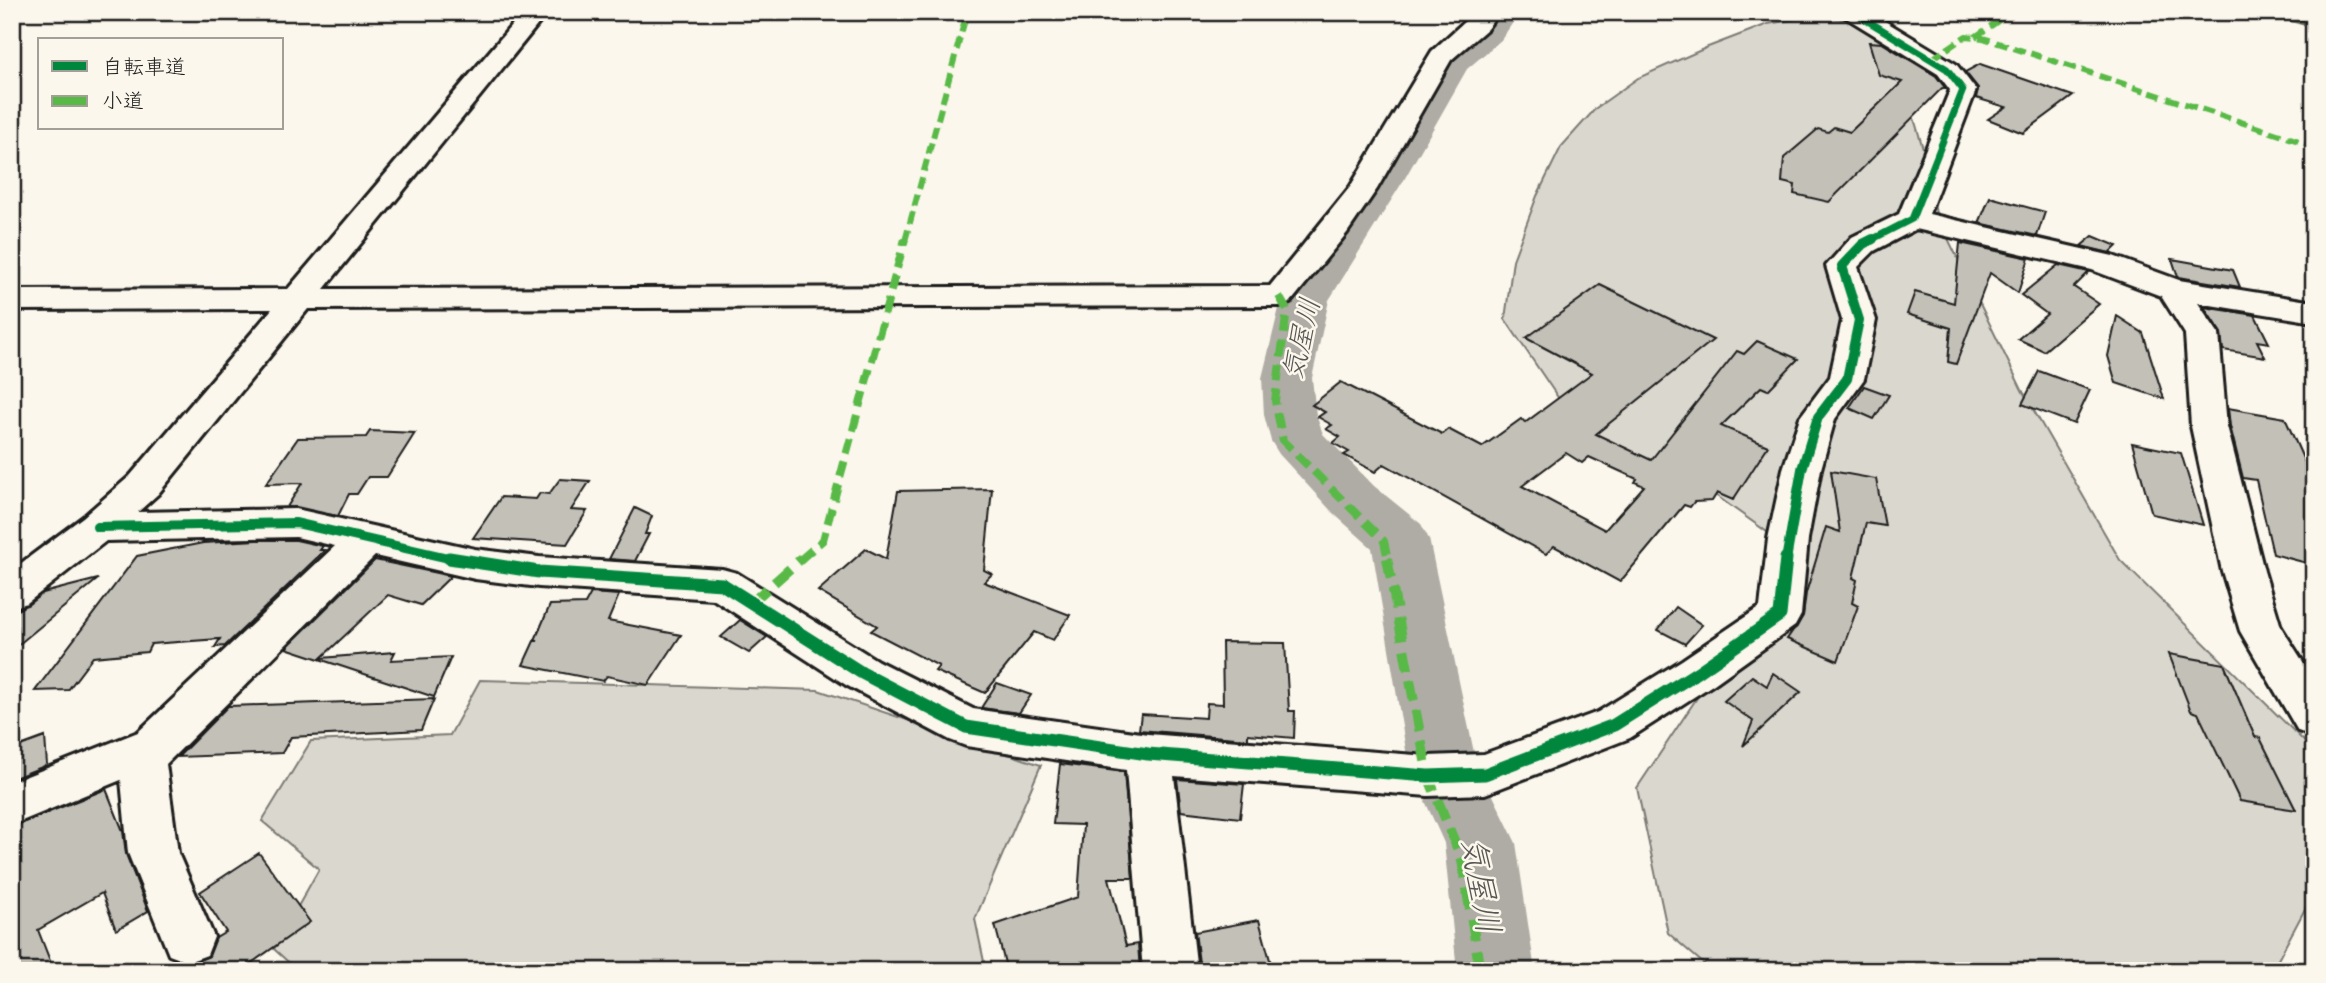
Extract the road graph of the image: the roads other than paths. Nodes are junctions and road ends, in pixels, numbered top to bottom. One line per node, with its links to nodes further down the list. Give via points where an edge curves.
1 (536, 12): 7 (street)
2 (1487, 12): 7 (street, via 1441,56 1363,189 1279,296)
3 (1853, 12): 4 (street, via 1947,69 1963,90)
4 (1912, 219): 5 (street, via 2102,263); 14 (street, via 1863,244 1842,266 1859,320 1847,379 1818,416 1802,469 1780,615 1614,725 1485,774 1428,776)
5 (2173, 289): 8 (street); 12 (street, via 2202,334 2209,426 2261,631)
6 (12, 300): 7 (street)
7 (298, 300): 9 (street, via 144,485)
8 (2314, 312)
9 (97, 527): 10 (street, via 296,523); 11 (street)
10 (367, 539): 13 (street); 14 (street, via 475,564 722,584 862,673 966,727)
11 (12, 592)
12 (2314, 718)
13 (156, 745): 15 (street); 16 (street, via 142,758 153,853)
14 (1148, 754): 17 (street)
15 (12, 804)
16 (188, 937)
17 (1170, 971)

